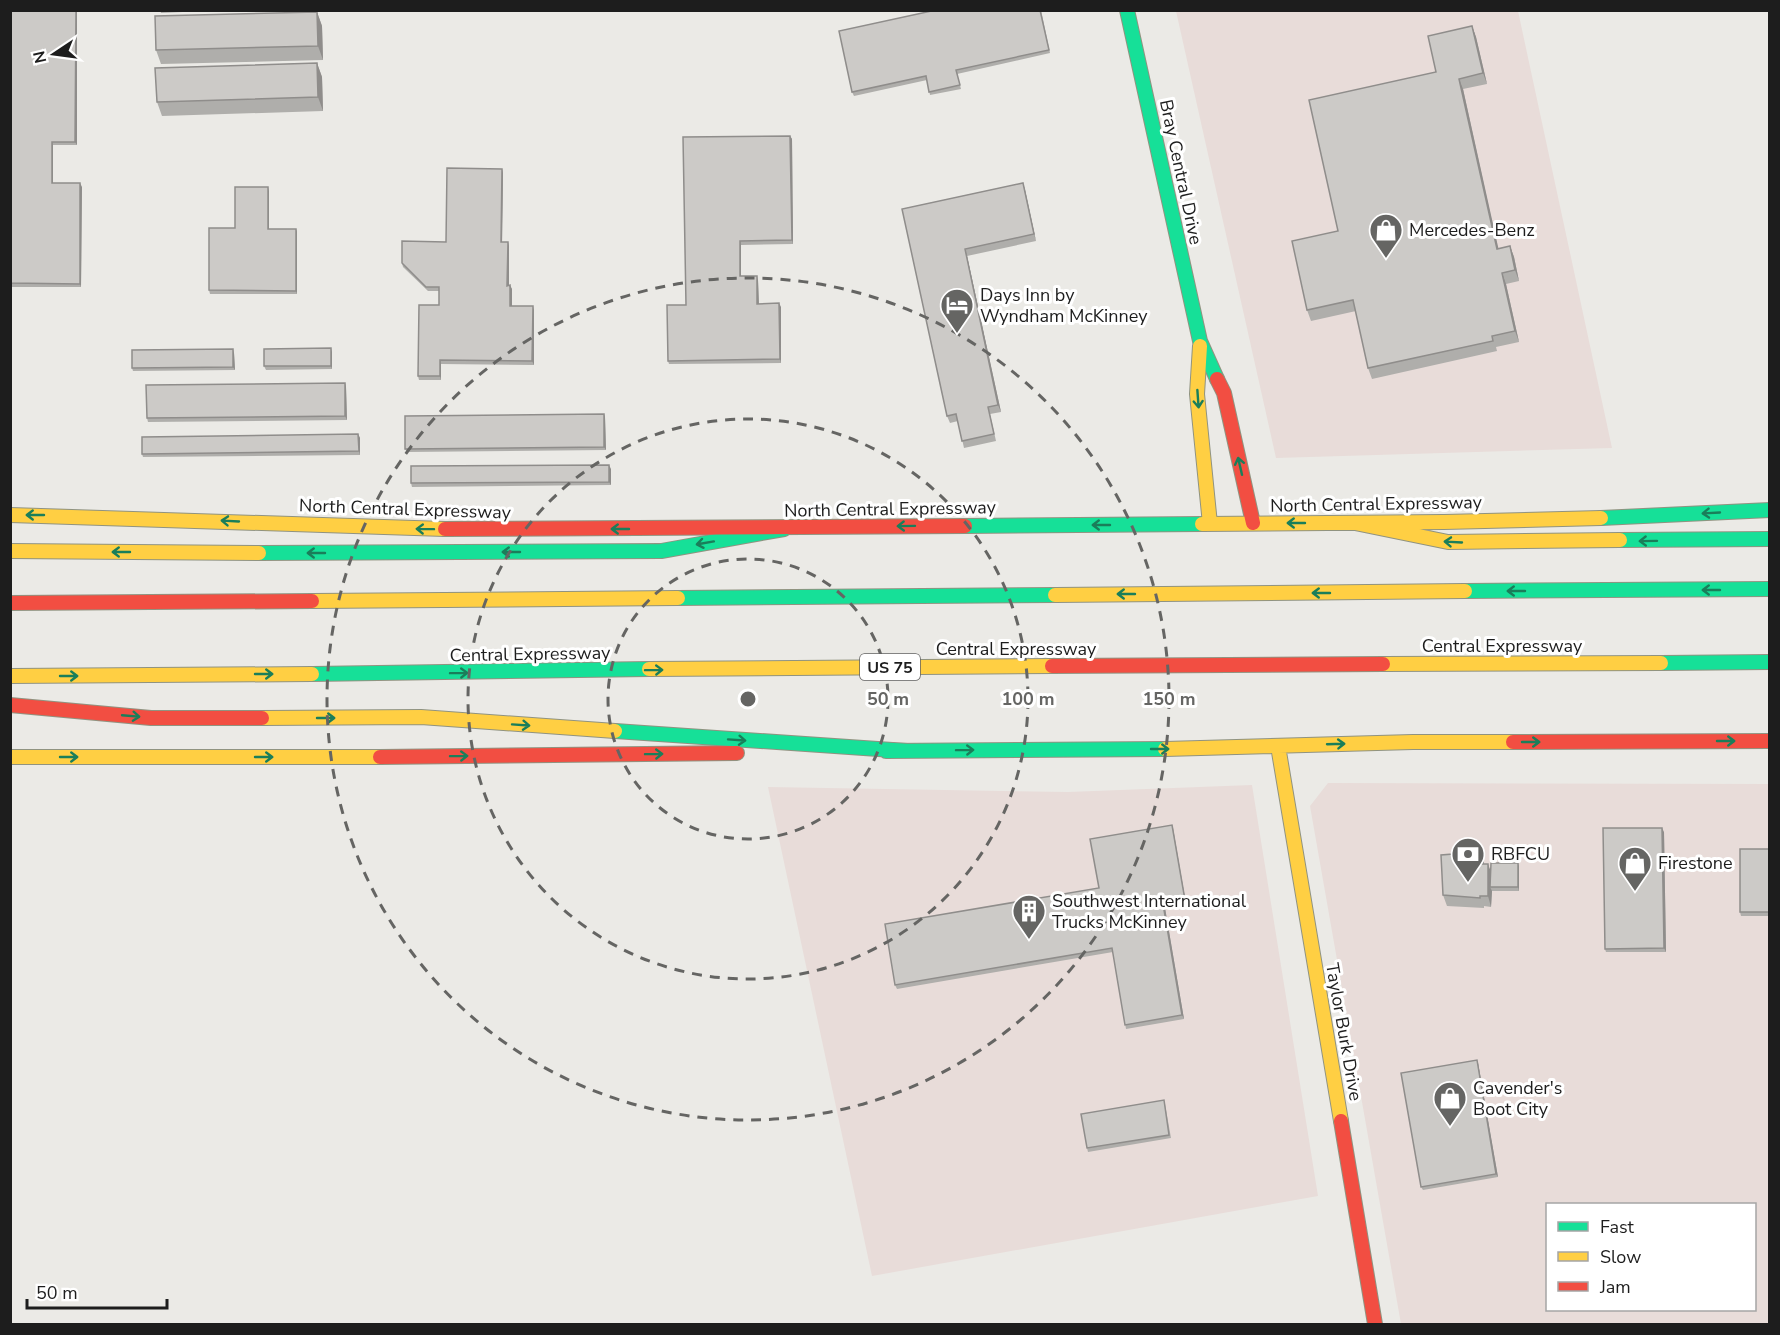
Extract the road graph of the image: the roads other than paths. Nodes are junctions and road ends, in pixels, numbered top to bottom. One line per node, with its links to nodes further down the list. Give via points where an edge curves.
1 (1127, 10): 2 (main road, Bray Central Drive)
2 (1200, 341): 5 (main road, Bray Central Drive, one-way to 2, via 1224,393); 7 (main road, Bray Central Drive, one-way to 7, via 1197,394)
3 (1770, 510): 6 (main road, North Central Expressway, one-way to 6)
4 (10, 515): 8 (main road, North Central Expressway, one-way to 4, via 378,529 112,515)
5 (1254, 523): 6 (main road, North Central Expressway, one-way to 5); 7 (main road, North Central Expressway)
6 (1354, 523): 9 (main road, one-way to 6, via 1448,542)
7 (1210, 524): 8 (main road, North Central Expressway, one-way to 8)
8 (784, 529): 10 (main road, one-way to 10, via 661,551)
9 (1770, 539)
10 (10, 551)
11 (1770, 589): 12 (main road, one-way to 12)
12 (10, 603)
13 (1770, 662): 14 (main road, Central Expressway / US 75, one-way to 13)
14 (10, 676)
15 (10, 705): 18 (main road, one-way to 18, via 151,718 421,717)
16 (1770, 741): 17 (main road, one-way to 16)
17 (1278, 746): 18 (main road, one-way to 17); 20 (main road, Taylor Burk Drive)
18 (907, 751): 19 (main road, one-way to 18)
19 (10, 757)
20 (1375, 1324)

